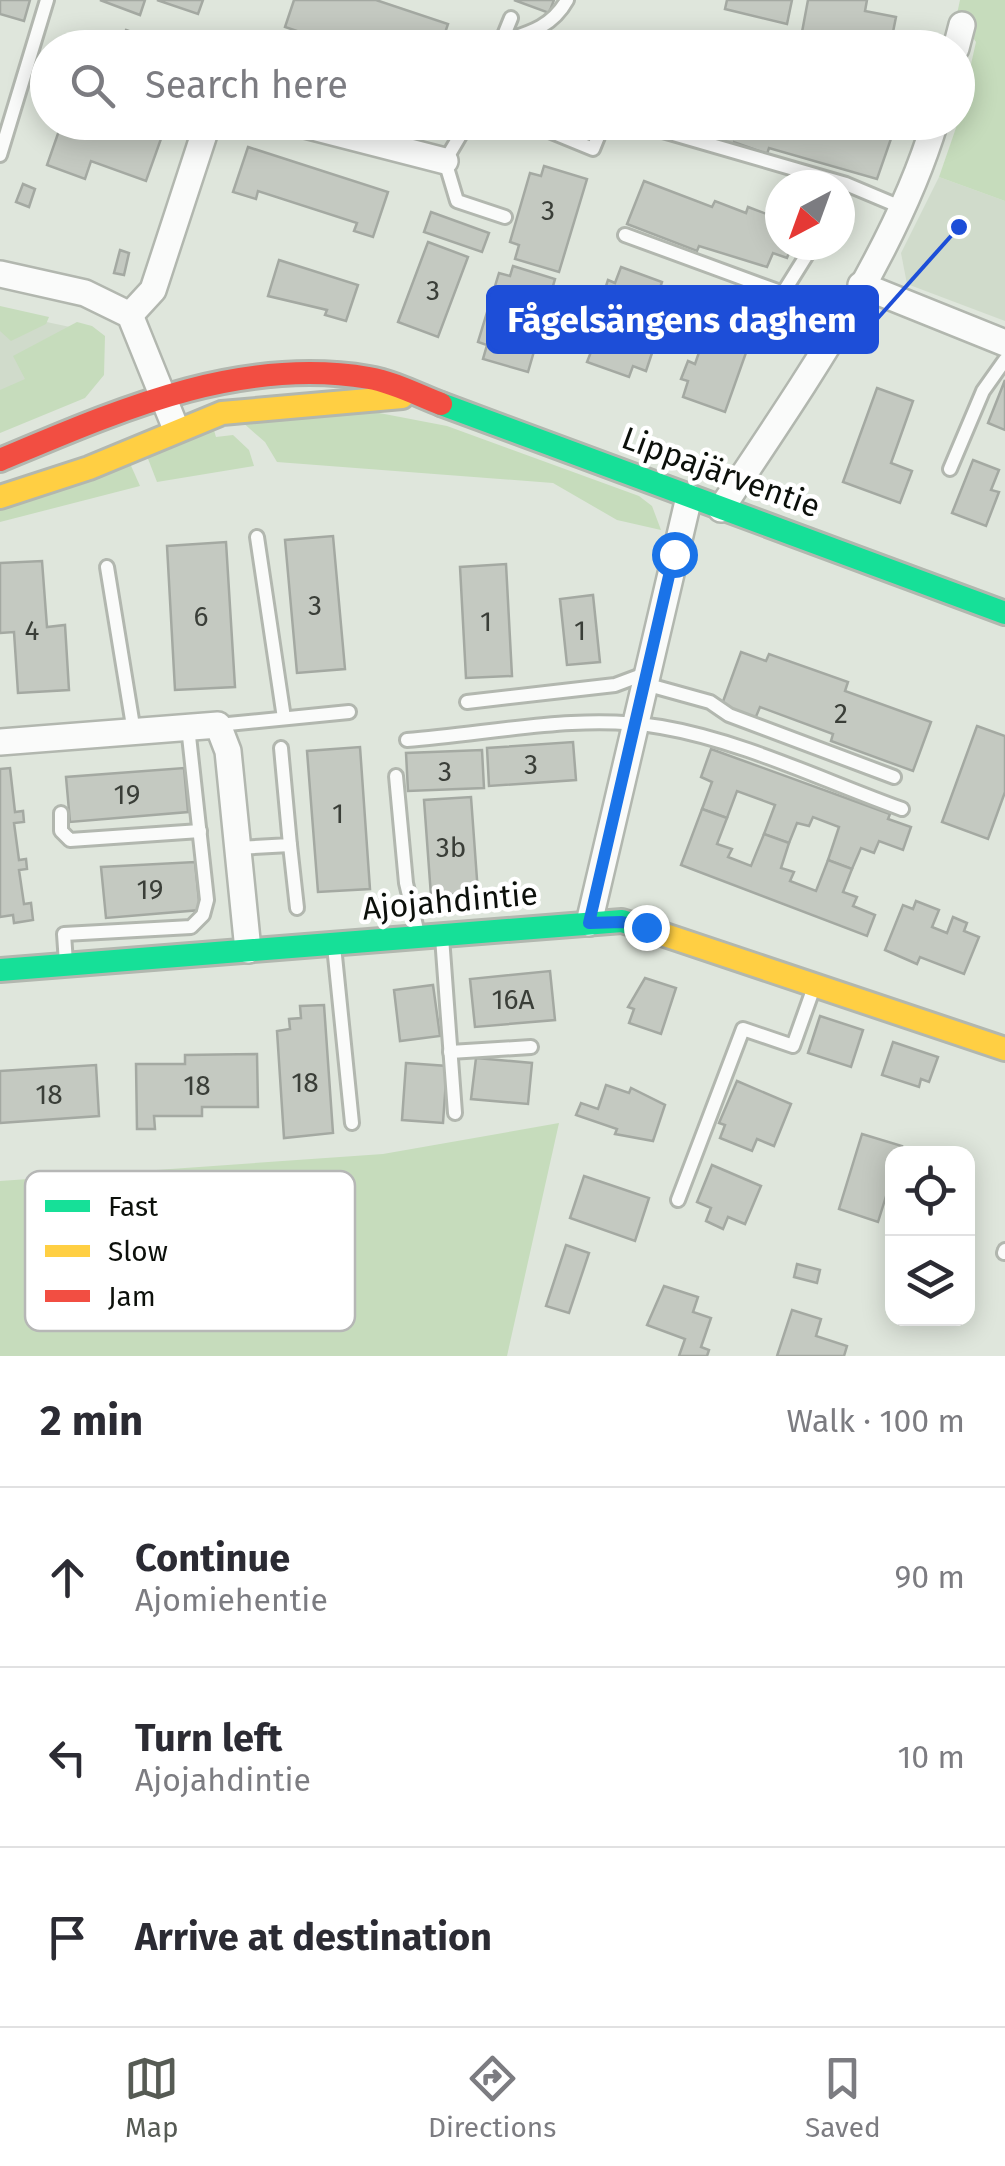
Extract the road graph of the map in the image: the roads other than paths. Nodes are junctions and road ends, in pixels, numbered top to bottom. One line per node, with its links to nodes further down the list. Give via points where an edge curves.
1 (47, 0): 4 (lane)
2 (567, 0): 6 (lane)
3 (511, 18): 5 (lane)
4 (37, 30)
5 (506, 30)
6 (538, 30)
7 (30, 53): 8 (lane)
8 (3, 137): 16 (lane)
9 (202, 140): 25 (street, via 153,290)
10 (363, 140): 17 (street)
11 (457, 140): 17 (lane)
12 (571, 140): 13 (lane, via 593,149)
13 (597, 140)
14 (691, 140): 18 (lane, via 846,184)
15 (928, 140): 18 (street)
16 (0, 155)
17 (445, 161): 19 (lane, via 457,201)
18 (903, 208): 23 (street)
19 (505, 218)
20 (625, 236): 24 (lane)
21 (804, 260): 24 (lane)
22 (0, 274): 25 (street, via 85,294)
23 (860, 285): 26 (street); 27 (street)
24 (783, 293): 26 (lane)
25 (130, 314): 29 (street)
26 (840, 318): 36 (street)
27 (1005, 343)
28 (1005, 360): 33 (lane, via 983,391)
29 (162, 394): 30 (main road, Lippajärventie, via 216,380 316,371 372,378); 31 (street); 32 (main road, Lippajärventie)
30 (413, 396): 31 (main road, Lippajärventie, via 270,406); 35 (main road, Lippajärventie)
31 (176, 429): 34 (main road, Lippajärventie, via 89,468)
32 (0, 460)
33 (950, 468)
34 (0, 497)
35 (689, 497): 36 (main road, Lippajärventie); 40 (street)
36 (721, 508): 39 (main road, Lippajärventie)
37 (257, 538): 43 (lane)
38 (108, 567): 47 (lane)
39 (1005, 614)
40 (646, 678): 41 (lane); 45 (street); 52 (lane)
41 (467, 702)
42 (348, 712): 43 (lane)
43 (284, 718): 44 (lane)
44 (218, 725): 46 (street); 57 (street, via 228,751)
45 (635, 725): 49 (lane, via 566,723); 53 (lane, via 709,739); 59 (street)
46 (188, 728): 47 (street); 55 (lane)
47 (134, 732): 48 (street)
48 (2, 736)
49 (407, 740)
50 (281, 748): 56 (lane)
51 (396, 776): 60 (lane, via 406,883)
52 (894, 777)
53 (902, 809)
54 (62, 813): 55 (lane, via 61,831 70,840)
55 (200, 831): 63 (lane, via 207,900 191,928 64,934)
56 (290, 845): 57 (lane); 58 (lane)
57 (238, 848): 62 (street)
58 (297, 908)
59 (589, 923): 60 (main road, Ajojahdintie); 65 (main road, Ajojahdintie, via 646,927)
60 (430, 935): 61 (main road, Ajojahdintie); 68 (lane)
61 (333, 943): 62 (main road, Ajojahdintie); 70 (lane)
62 (248, 950): 63 (main road, Ajojahdintie)
63 (66, 964): 64 (main road, Ajojahdintie)
64 (0, 970)
65 (815, 984): 67 (main road, Ajojahdintie); 71 (lane, via 794,1046 743,1030)
66 (531, 1047): 68 (lane)
67 (1005, 1048)
68 (450, 1052): 69 (lane)
69 (455, 1113)
70 (352, 1123)
71 (678, 1200)

